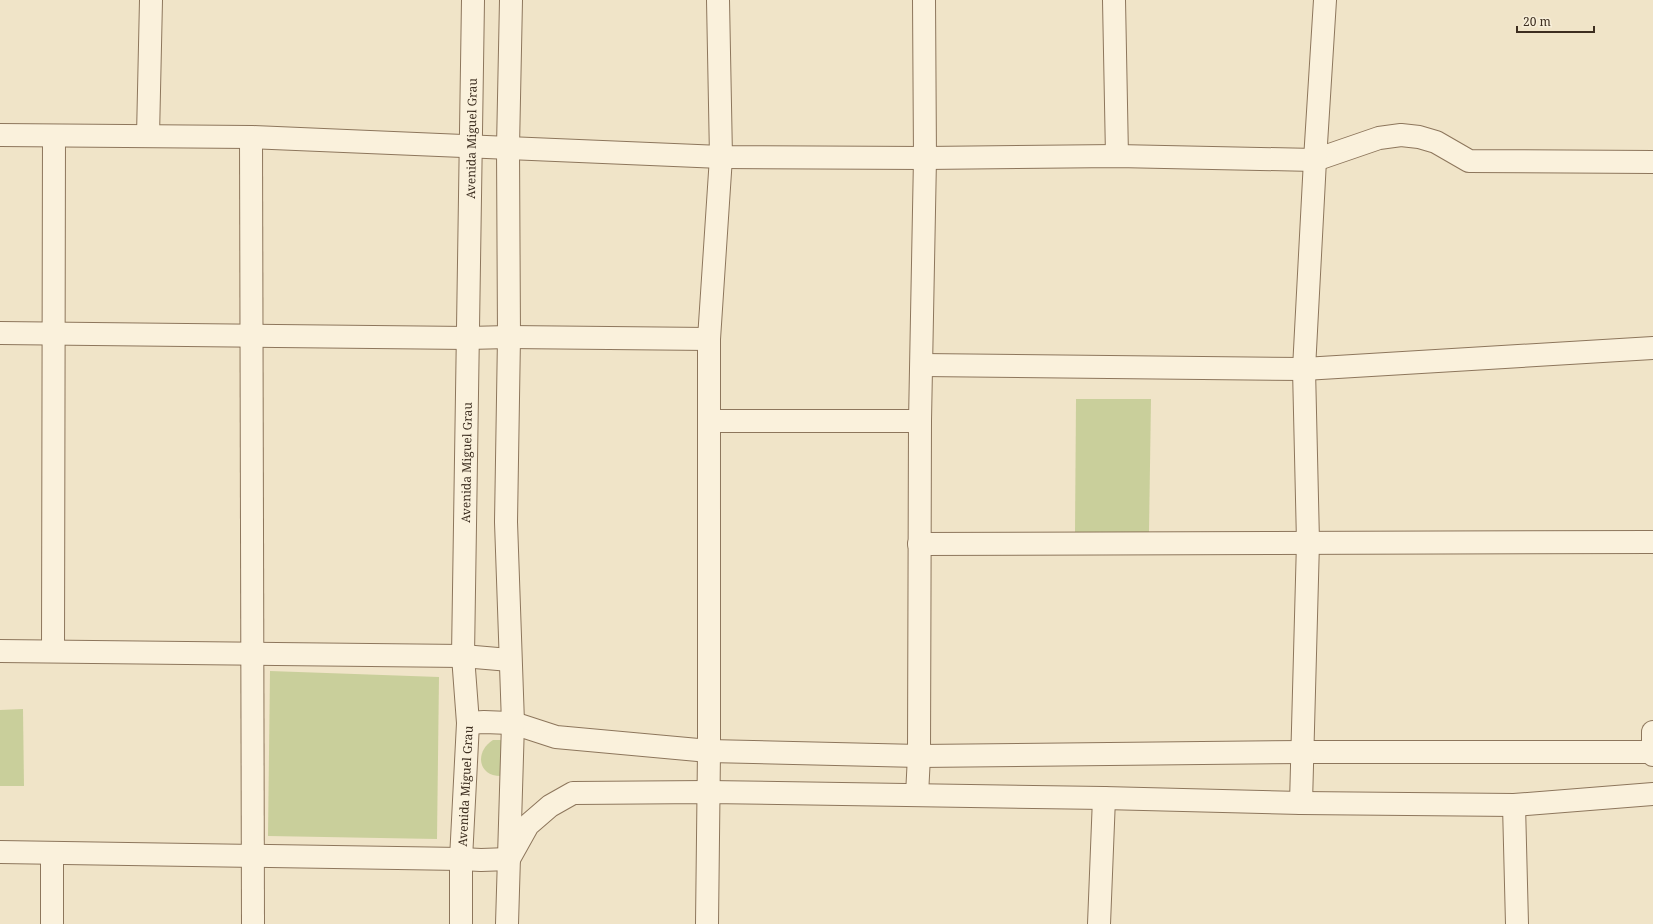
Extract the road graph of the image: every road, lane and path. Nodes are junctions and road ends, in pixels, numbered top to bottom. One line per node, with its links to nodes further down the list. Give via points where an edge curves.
1 (151, 0): 10 (street)
2 (473, 0): 12 (street, Avenida Miguel Grau)
3 (511, 0): 13 (street)
4 (718, 0): 14 (street)
5 (924, 0): 16 (street)
6 (1114, 0): 15 (street)
7 (1325, 0): 17 (street)
8 (0, 135): 9 (street)
9 (54, 136): 10 (street); 20 (street)
10 (148, 136): 11 (street)
11 (251, 137): 12 (street); 21 (street)
12 (471, 146): 13 (street); 23 (street, Avenida Miguel Grau)
13 (508, 147): 14 (street); 22 (street)
14 (721, 156): 16 (street); 24 (street)
15 (1117, 156): 16 (street); 17 (street)
16 (925, 158): 26 (street)
17 (1315, 160): 18 (street, via 1379,138 1402,135 1436,142 1469,161); 27 (street)
18 (1653, 162)
19 (0, 333): 20 (street)
20 (54, 334): 21 (street); 34 (street)
21 (252, 336): 23 (street); 35 (street)
22 (509, 337): 23 (street); 24 (street); 37 (street, via 506,522)
23 (468, 338): 36 (street, Avenida Miguel Grau)
24 (709, 339): 28 (street)
25 (1653, 348): 27 (street)
26 (922, 365): 27 (street); 29 (street)
27 (1304, 369): 30 (street)
28 (709, 421): 29 (street); 41 (street)
29 (920, 421): 32 (street)
30 (1308, 542): 31 (street); 32 (street); 42 (street)
31 (1653, 542)
32 (920, 544): 45 (street)
33 (0, 651): 34 (street)
34 (53, 651): 35 (street)
35 (252, 654): 36 (street); 54 (street)
36 (463, 656): 37 (street); 39 (street, Avenida Miguel Grau)
37 (510, 660): 38 (street)
38 (513, 723): 39 (street); 41 (street, via 556,737); 56 (street)
39 (468, 724): 55 (street, Avenida Miguel Grau)
40 (1653, 732): 43 (street)
41 (709, 751): 45 (street); 46 (street)
42 (1303, 752): 43 (street); 45 (street); 50 (street)
43 (1653, 752): 44 (street)
44 (1653, 755)
45 (919, 756): 48 (street)
46 (708, 792): 48 (street); 56 (street, via 573,793 550,806 528,825); 61 (street)
47 (1653, 794): 51 (street)
48 (917, 795): 49 (street)
49 (1104, 798): 50 (street); 62 (street)
50 (1301, 803): 51 (street)
51 (1514, 805): 63 (street)
52 (0, 852): 53 (street)
53 (52, 853): 54 (street); 57 (street)
54 (253, 856): 55 (street); 58 (street)
55 (461, 859): 56 (street); 59 (street, Avenida Miguel Grau)
56 (509, 859): 60 (street)
57 (52, 924)
58 (253, 924)
59 (461, 924)
60 (507, 924)
61 (707, 924)
62 (1099, 924)
63 (1517, 924)

